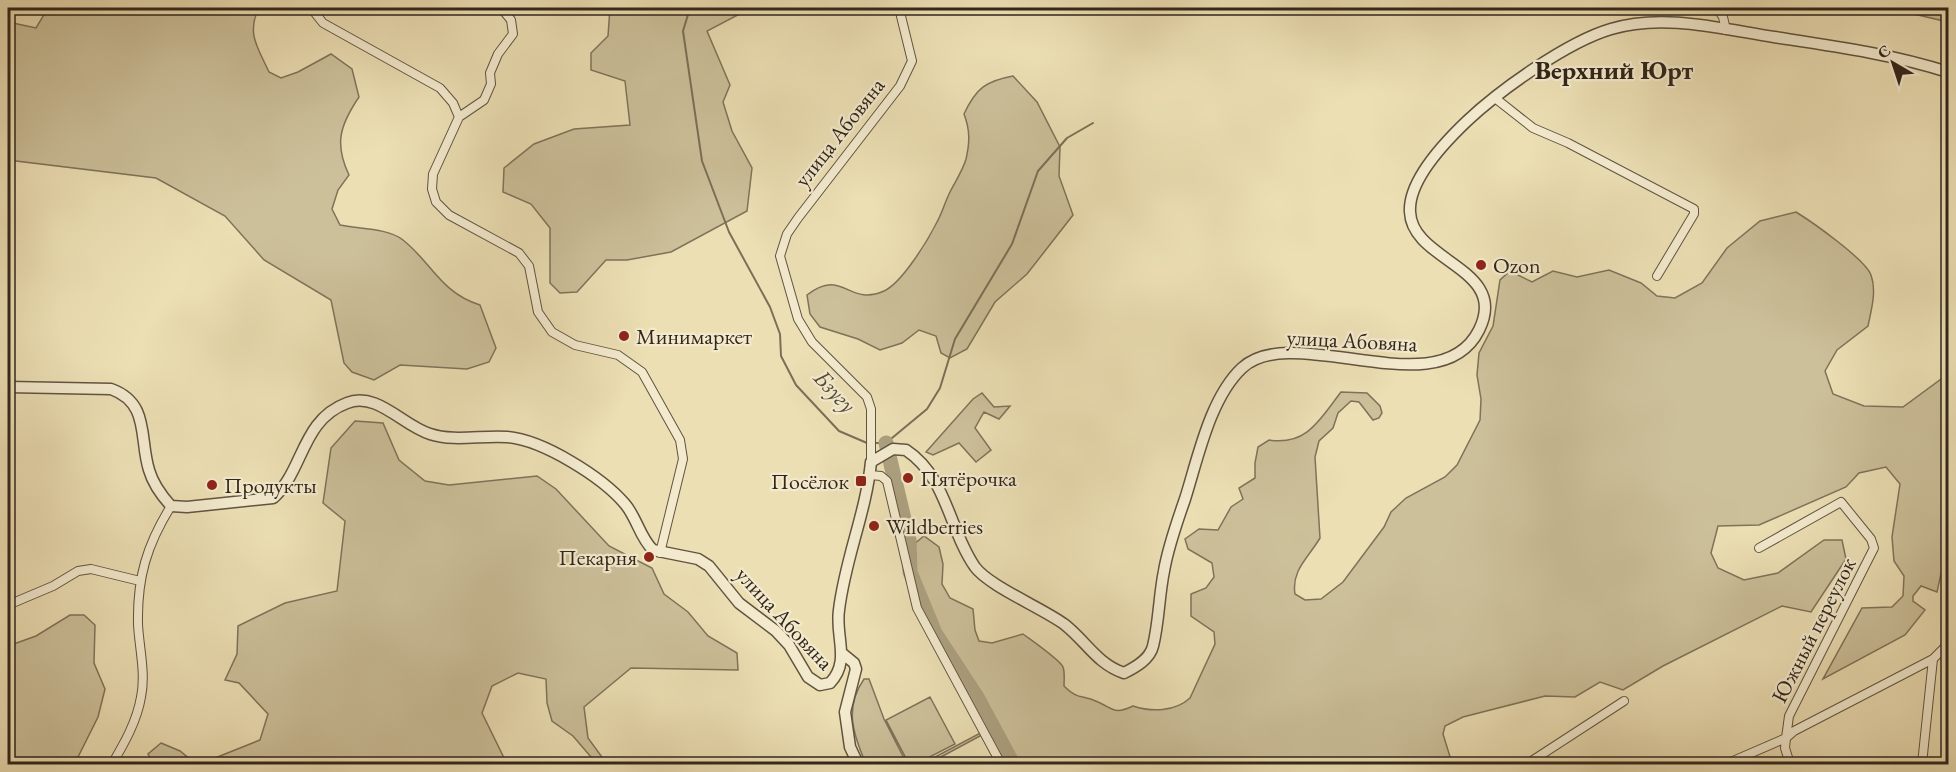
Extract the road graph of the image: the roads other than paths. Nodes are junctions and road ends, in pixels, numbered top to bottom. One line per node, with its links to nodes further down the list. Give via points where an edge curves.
1 (311, 8): 8 (street, via 323,23 440,88)
2 (501, 8): 8 (street, via 511,20 513,34 490,73 489,92)
3 (898, 8): 11 (street, улица Абовяна, via 912,62 900,86 787,234 780,256 798,319 812,342 867,397 872,410)
4 (1717, 8): 5 (street)
5 (1726, 30): 6 (street, улица Абовяна, via 1861,51); 7 (street, улица Абовяна, via 1682,23 1641,23 1610,29 1564,52)
6 (1948, 72)
7 (1495, 98): 9 (street, via 1533,128 1694,209); 11 (street, улица Абовяна, via 1471,117 1431,160 1410,205 1412,226 1431,248 1480,289 1485,305 1475,339 1460,354 1441,362 1417,365 1285,353 1258,358 1242,368 1211,416 1164,567 1153,649 1139,666 1124,673 1110,668 1066,626 982,574 939,487 906,450 888,452)
8 (459, 117): 15 (street, via 433,174 436,202 449,215 519,253 528,266 538,312 552,332 575,345 618,355 642,372 680,440 683,459)
9 (1657, 276)
10 (8, 387): 13 (street, via 111,389 126,394 136,408 148,469 157,490)
11 (871, 462): 12 (street, улица Абовяна)
12 (870, 475): 19 (street, улица Абовяна, via 838,612); 25 (street, via 887,481 916,608)
13 (171, 506): 15 (street, via 273,498 282,490 302,447 318,424 348,402 362,401 384,408 429,434 528,441 601,481 625,504 648,545); 16 (street, via 150,543)
14 (1759, 548): 22 (street, Южный переулок, via 1837,502 1845,505 1874,543 1870,558 1789,716)
15 (660, 553): 19 (street, улица Абовяна, via 698,559 709,566 739,603 789,645 808,677 816,683 824,685 834,679)
16 (140, 581): 17 (street, via 91,569 78,571); 23 (street, via 142,696)
17 (8, 605)
18 (1948, 645): 20 (street, Южный переулок)
19 (843, 654): 24 (street, улица Абовяна, via 856,669 844,712 850,747)
20 (1934, 659): 22 (street, Южный переулок, via 1805,723); 29 (street)
21 (1624, 701): 26 (street)
22 (1786, 738): 27 (street, Южный переулок); 28 (street, Южный переулок)
23 (112, 765)
24 (858, 765)
25 (1001, 765)
26 (1527, 765)
27 (1726, 765)
28 (1790, 765)
29 (1922, 765)

